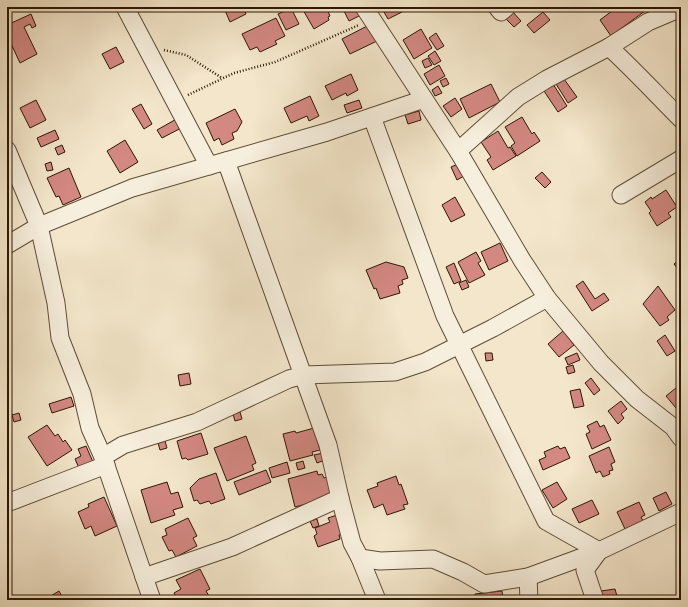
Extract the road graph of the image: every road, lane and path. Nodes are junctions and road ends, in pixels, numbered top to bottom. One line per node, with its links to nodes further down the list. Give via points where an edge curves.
1 (125, 7): 6 (street)
2 (498, 7): 3 (street, via 501,12)
3 (507, 7)
4 (681, 8): 7 (street, via 648,22)
5 (368, 13): 8 (path, via 275,62); 9 (street)
6 (146, 47): 8 (path, via 186,55); 10 (street)
7 (609, 47): 12 (street); 14 (street, via 518,96)
8 (222, 78): 10 (path)
9 (424, 99): 11 (street); 14 (street)
10 (174, 100): 17 (street)
11 (372, 117): 16 (street); 22 (street)
12 (681, 119)
13 (7, 150): 19 (street)
14 (458, 151): 21 (street)
15 (681, 159): 18 (street)
16 (226, 161): 17 (street); 23 (street)
17 (209, 166): 19 (street, via 132,188)
18 (621, 195)
19 (39, 226): 20 (street); 25 (street, via 56,304 60,338 82,394 90,428)
20 (7, 245)
21 (547, 298): 22 (street); 24 (street, via 601,363)
22 (458, 345): 23 (street, via 425,362 396,372); 29 (street, via 546,521)
23 (304, 375): 25 (street, via 271,386 197,422 122,445); 26 (street, via 328,445)
24 (681, 438)
25 (104, 461): 27 (street); 31 (street)
26 (340, 498): 30 (street, via 352,542); 31 (street, via 232,547)
27 (7, 503)
28 (681, 512): 29 (street)
29 (599, 551): 32 (street); 36 (street, via 585,570)
30 (360, 558): 32 (street, via 380,561 433,559 484,584); 34 (street)
31 (144, 577): 33 (street)
32 (528, 577): 35 (street)
33 (152, 600)
34 (377, 600)
35 (529, 600)
36 (595, 600)

